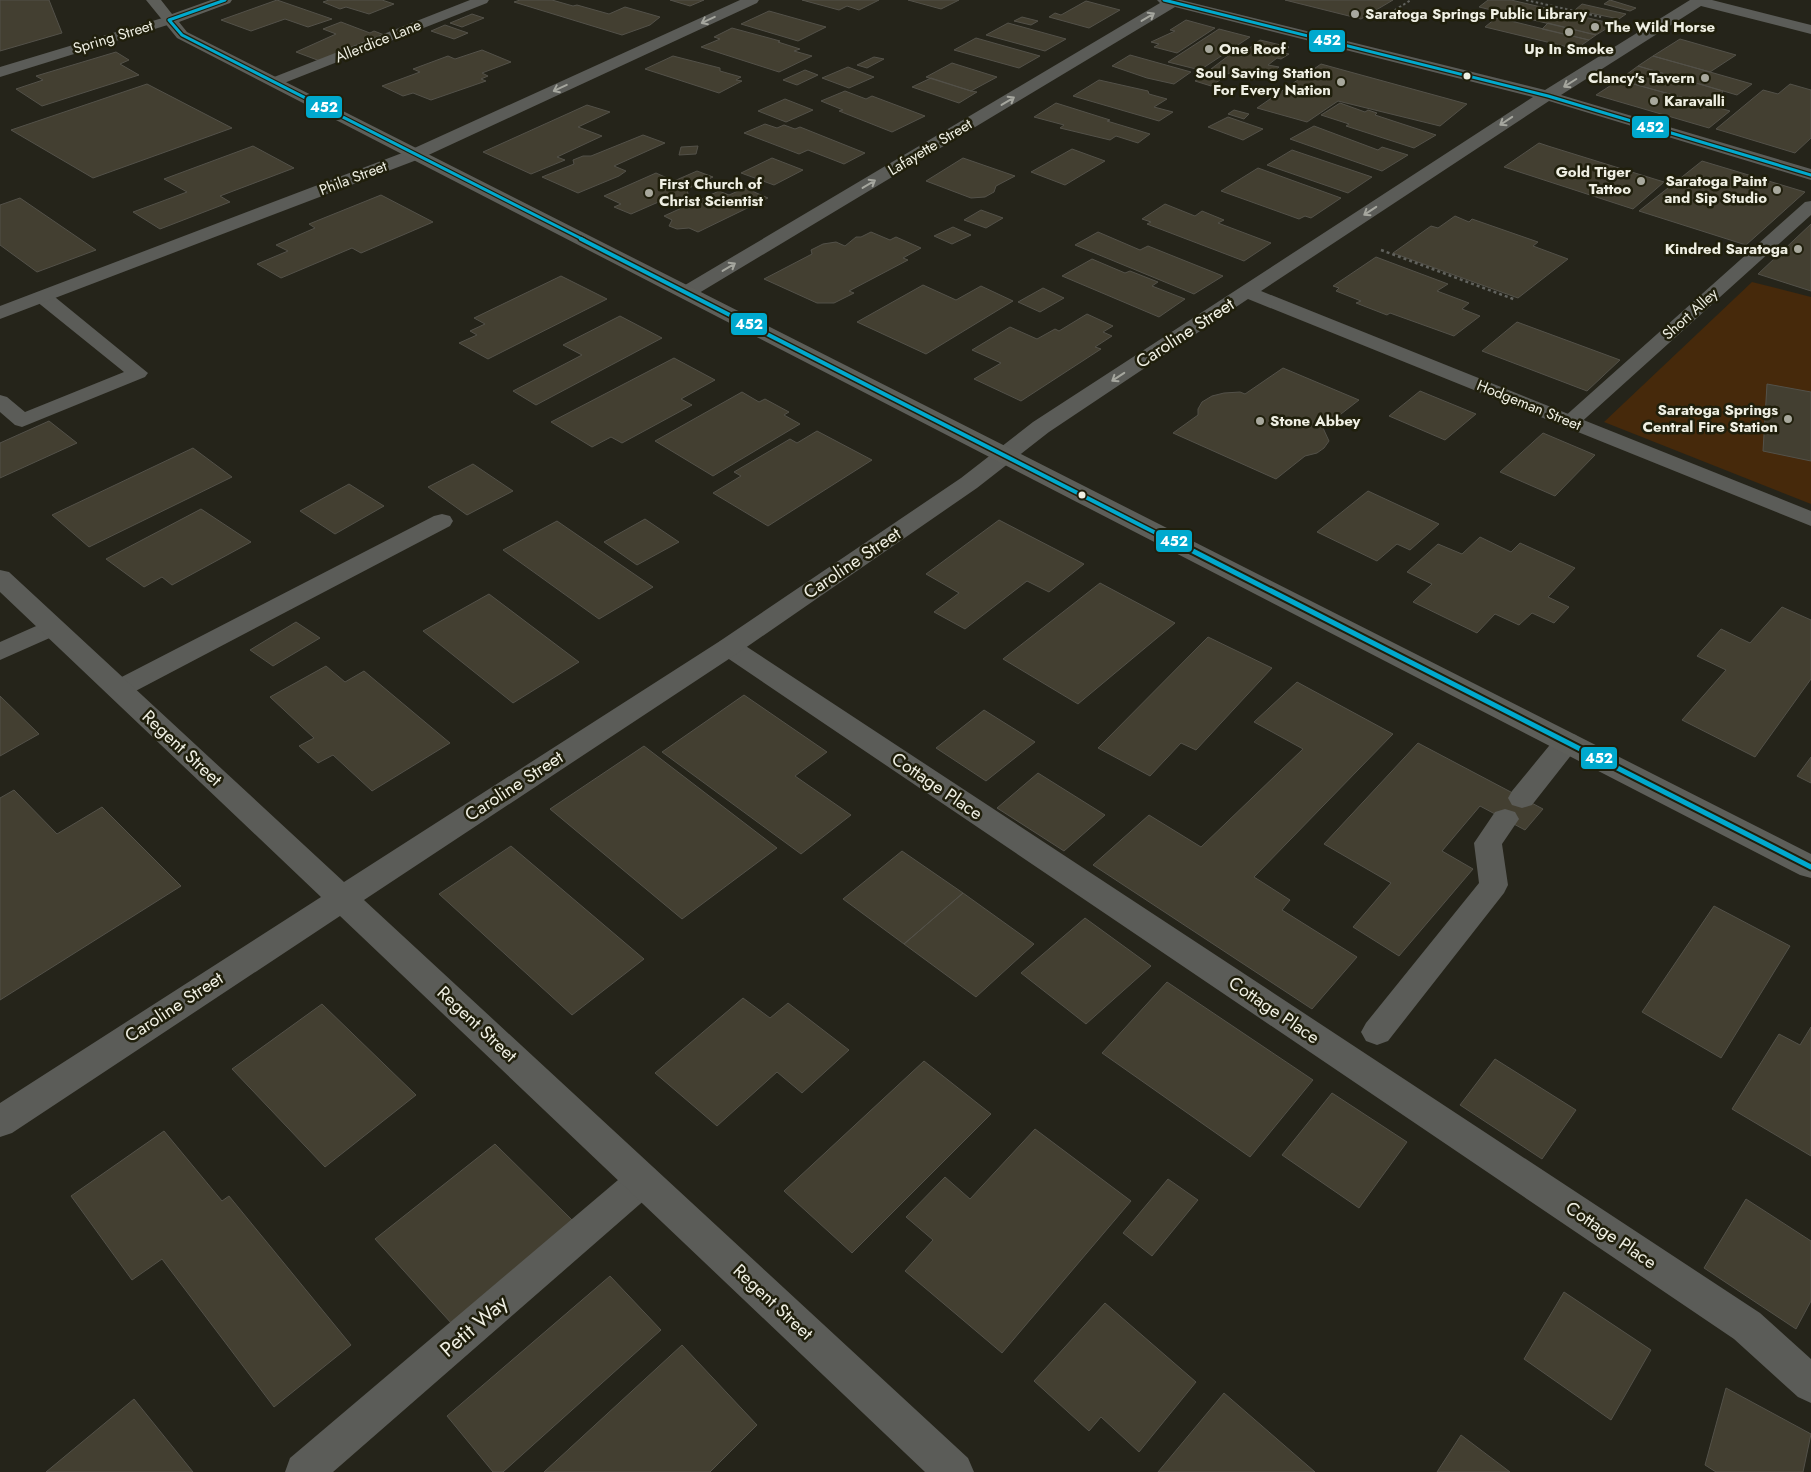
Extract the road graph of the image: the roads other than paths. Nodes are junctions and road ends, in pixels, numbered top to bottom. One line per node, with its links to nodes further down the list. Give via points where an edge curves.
1 (153, 0): 7 (street)
2 (225, 0): 7 (street, Spring Street)
3 (482, 0): 10 (lane, Allerdice Lane)
4 (752, 0): 12 (street, Phila Street, one-way to 12)
5 (1699, 0): 8 (street); 11 (street, Caroline Street, one-way to 11)
6 (1169, 1): 11 (street); 15 (street, Lafayette Street, one-way to 6)
7 (169, 20): 9 (street, Spring Street); 10 (street, via 182,35)
8 (1811, 30)
9 (0, 72)
10 (274, 82): 12 (street)
11 (1548, 96): 13 (street); 16 (street, Caroline Street, one-way to 16)
12 (416, 154): 15 (street); 17 (street, Phila Street)
13 (1811, 175)
14 (1811, 206): 20 (lane, Short Alley)
15 (687, 292): 21 (street)
16 (1247, 292): 20 (street, Hodgeman Street); 21 (street, Caroline Street, one-way to 21, via 1040,427)
17 (43, 297): 18 (street, Phila Street); 19 (lane, via 138,373 22,421)
18 (0, 313)
19 (0, 401)
20 (1570, 422): 22 (street, Hodgeman Street)
21 (1006, 454): 26 (street, Caroline Street); 29 (street)
22 (1811, 519)
23 (442, 520): 28 (lane)
24 (0, 578): 25 (street, Regent Street)
25 (52, 626): 27 (lane); 28 (street, Regent Street)
26 (729, 647): 31 (street, Caroline Street); 35 (lane, Cottage Place, via 1747,1326)
27 (0, 652)
28 (119, 689): 31 (street, Regent Street)
29 (1568, 742): 30 (street); 32 (lane, via 1488,843 1494,885)
30 (1811, 867)
31 (342, 897): 33 (street, Caroline Street); 34 (street, Regent Street)
32 (1377, 1032)
33 (0, 1122)
34 (643, 1180): 36 (lane, Petit Way); 37 (street, Regent Street)
35 (1811, 1384)
36 (304, 1472)
37 (954, 1472)

